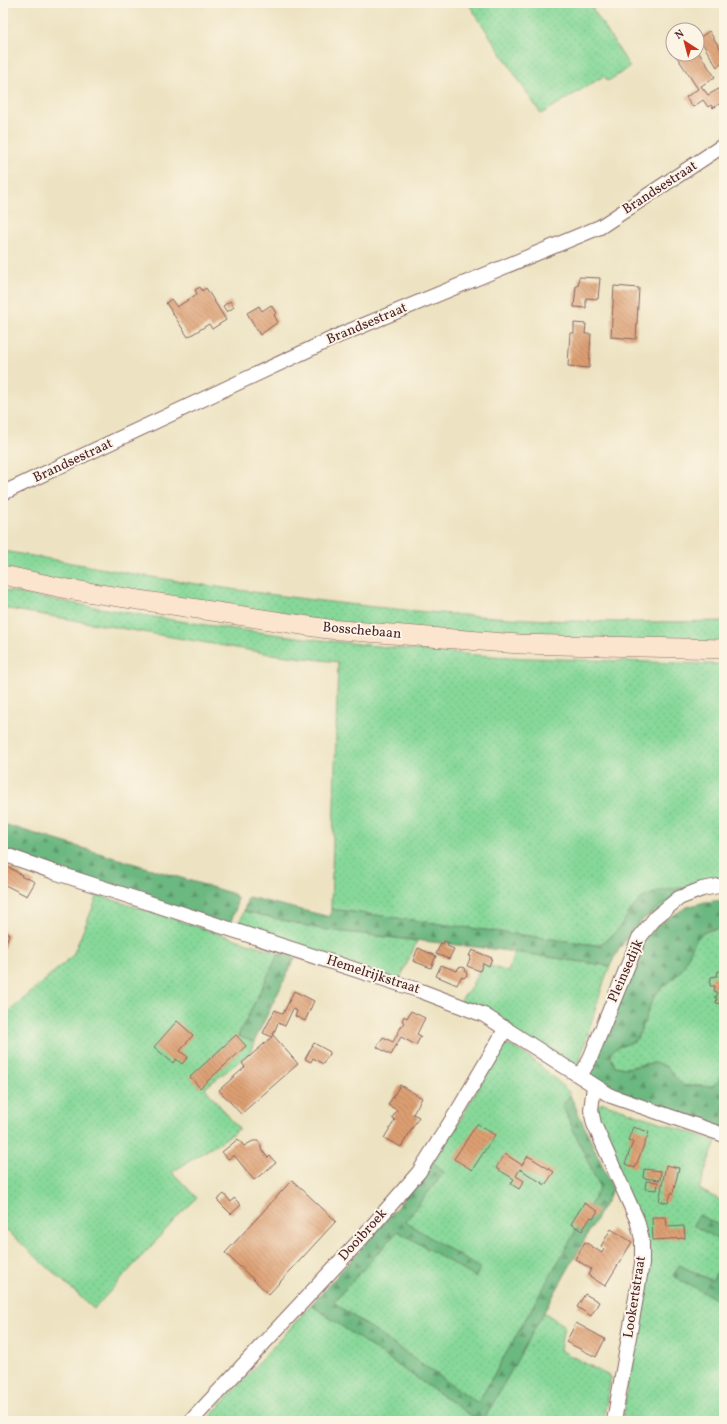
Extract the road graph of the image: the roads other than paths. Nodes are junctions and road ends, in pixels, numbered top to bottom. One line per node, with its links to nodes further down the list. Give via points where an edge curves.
1 (724, 145): 2 (street, Brandsestraat, via 600,227 340,335)
2 (3, 493)
3 (3, 575): 4 (main road, Bosschebaan, via 67,589 328,629 519,644)
4 (724, 650)
5 (3, 854): 7 (street, Hemelrijkstraat, via 421,991 484,1015)
6 (724, 885): 8 (street, Pleinsedijk, via 702,889 679,898 656,917 640,938 589,1061)
7 (506, 1028): 8 (street, Hemelrijkstraat); 11 (street, Dooibroek, via 419,1172 361,1239)
8 (580, 1076): 9 (street, Hemelrijkstraat)
9 (594, 1086): 10 (street, Hemelrijkstraat, via 611,1096); 12 (street, Lookertstraat, via 591,1110 594,1124 637,1220 642,1239 642,1264)
10 (724, 1135)
11 (191, 1421)
12 (614, 1421)

